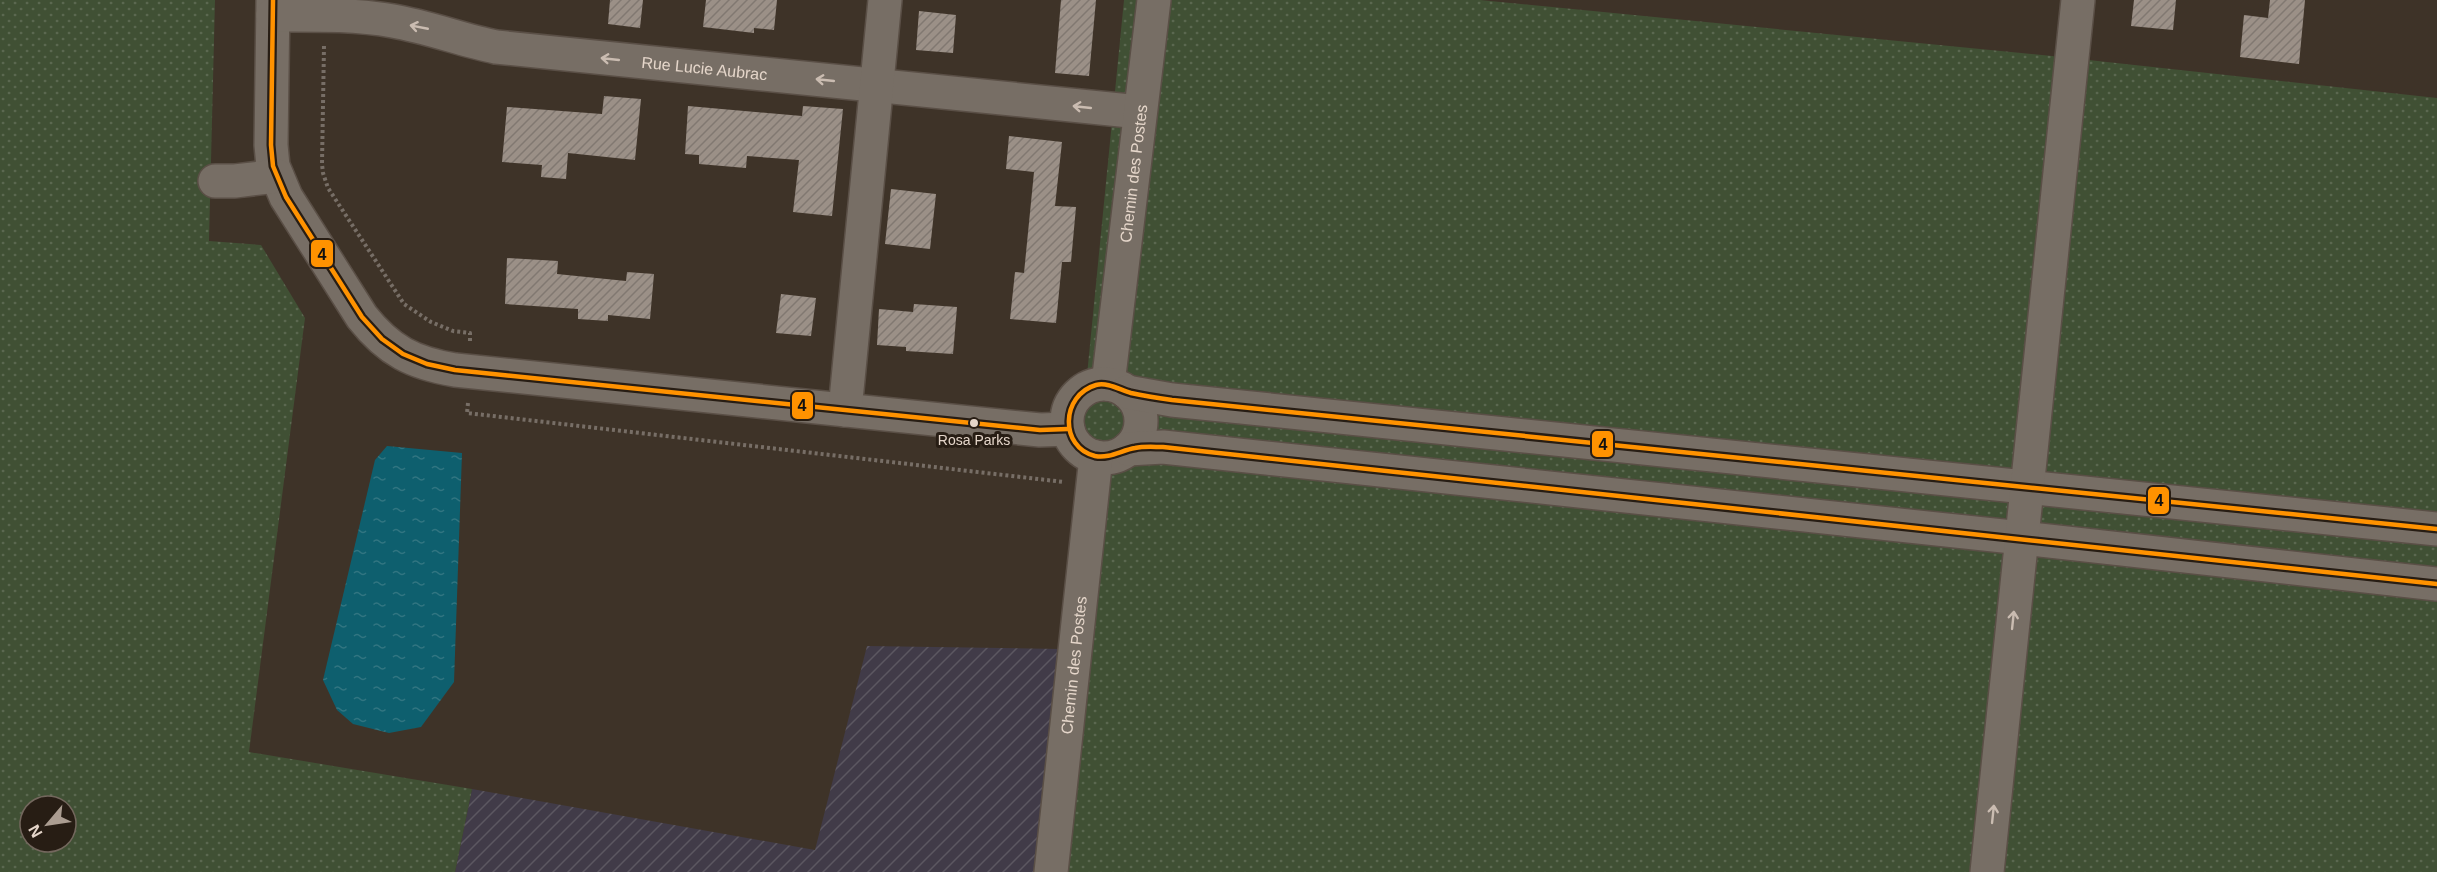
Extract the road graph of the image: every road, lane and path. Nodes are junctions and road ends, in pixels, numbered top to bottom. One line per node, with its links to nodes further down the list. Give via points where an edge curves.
1 (885, 0): 5 (street)
2 (1154, 0): 6 (street, Chemin des Postes)
3 (2078, 0): 14 (street)
4 (273, 7): 5 (street, Rue Lucie Aubrac, one-way to 4, via 496,47 392,21); 7 (street, via 270,130)
5 (877, 86): 6 (street, Rue Lucie Aubrac, one-way to 5); 10 (street)
6 (1140, 112): 9 (street, Chemin des Postes)
7 (277, 176): 8 (street); 10 (street, via 286,197 362,317 386,343 413,360 455,370)
8 (215, 181)
9 (1118, 388): 11 (street, via 1091,387 1077,397 1068,412); 12 (street, via 1137,405 1141,421 1137,437); 14 (street, via 1172,400)
10 (845, 410): 11 (street, via 1040,430)
11 (1068, 429): 13 (street, via 1080,449)
12 (1128, 449): 13 (street, via 1112,457); 16 (street, via 1163,447)
13 (1096, 456): 18 (street, Chemin des Postes)
14 (2027, 487): 15 (street); 16 (street)
15 (2437, 529)
16 (2022, 538): 17 (street); 19 (street, one-way to 16)
17 (2437, 584)
18 (1051, 872)
19 (1987, 872)

